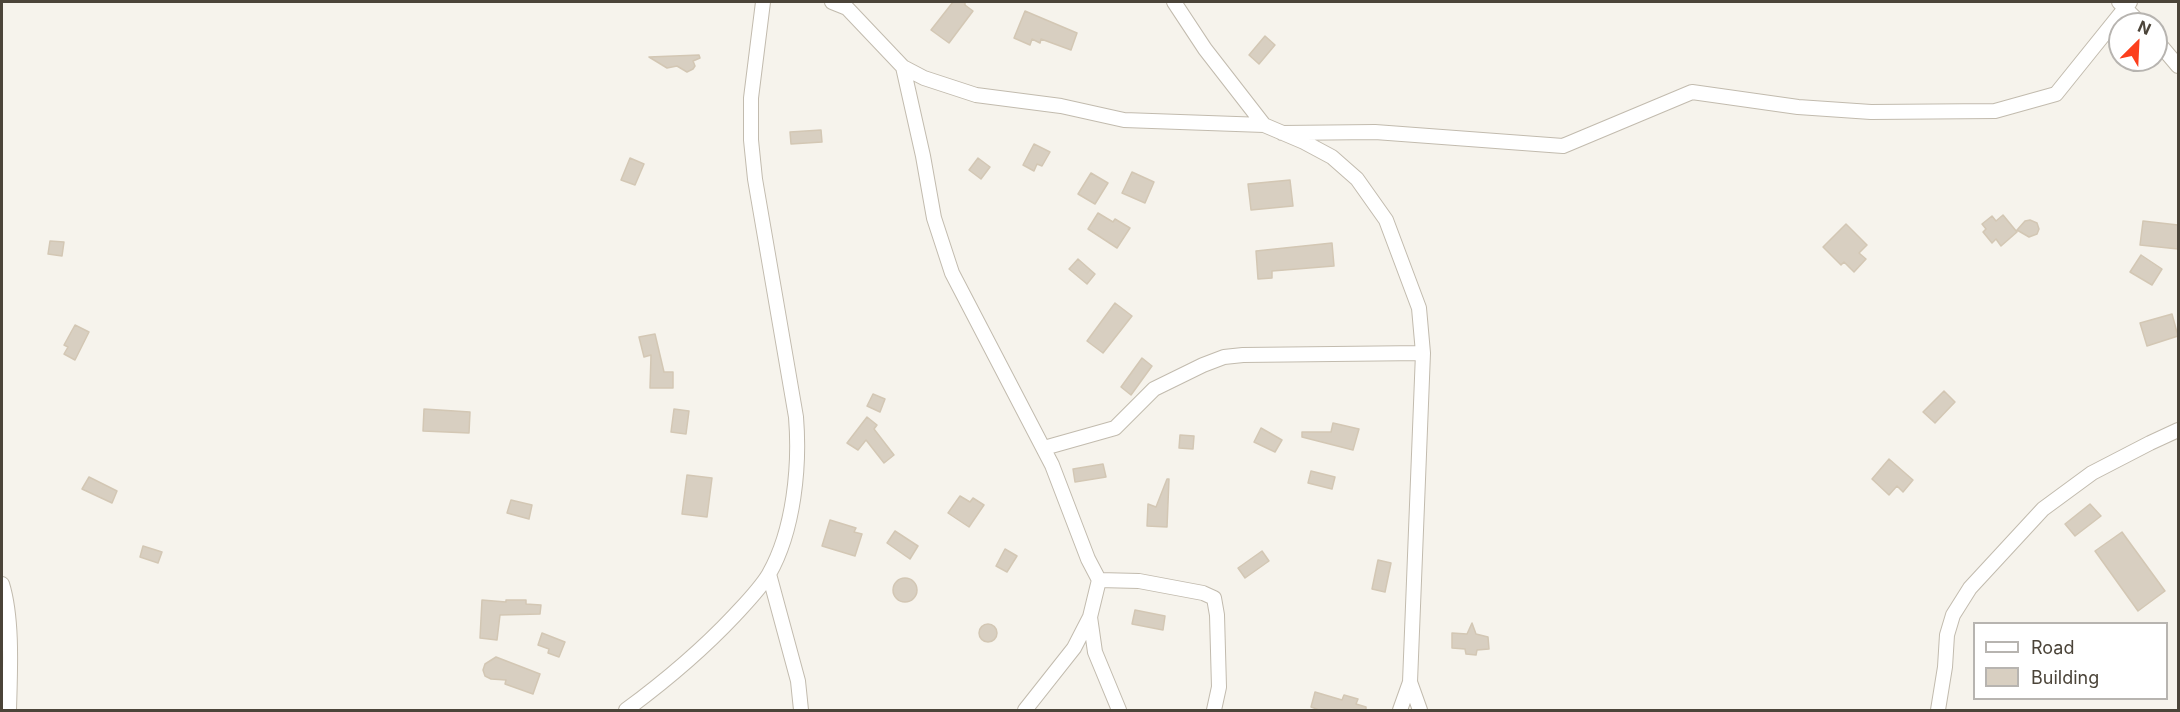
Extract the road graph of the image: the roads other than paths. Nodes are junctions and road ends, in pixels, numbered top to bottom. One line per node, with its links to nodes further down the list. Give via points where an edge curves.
1 (764, 2): 13 (street, via 751,98 751,140 798,440 790,513)
2 (832, 2): 7 (street, via 847,8)
3 (1174, 2): 8 (street)
4 (2125, 3): 9 (street, via 2056,94 1995,111 1871,112 1797,107 1692,92 1563,146 1375,132)
5 (2168, 54): 6 (street)
6 (2178, 66)
7 (903, 67): 8 (street, via 976,95 1061,106 1124,120); 12 (street, via 934,218 952,273)
8 (1264, 125): 9 (street)
9 (1282, 133): 10 (street, via 1332,157 1357,179 1386,220 1419,308)
10 (1423, 353): 12 (street, via 1224,357 1154,389 1115,428); 17 (street)
11 (2178, 430): 26 (street, via 2092,473 2043,509 1970,588 1953,615 1947,635)
12 (1044, 448): 14 (street)
13 (769, 574): 19 (street, via 714,638); 20 (street, via 798,681)
14 (1099, 580): 16 (street); 23 (street, via 1139,581 1214,598 1219,687)
15 (2, 584): 18 (street, via 8,625)
16 (1090, 617): 21 (street, via 1074,648); 22 (street, via 1095,652)
17 (1410, 682): 24 (street); 25 (street)
18 (9, 711)
19 (626, 711)
20 (801, 711)
21 (1025, 711)
22 (1119, 711)
23 (1214, 711)
24 (1400, 711)
25 (1420, 711)
26 (1938, 711)

